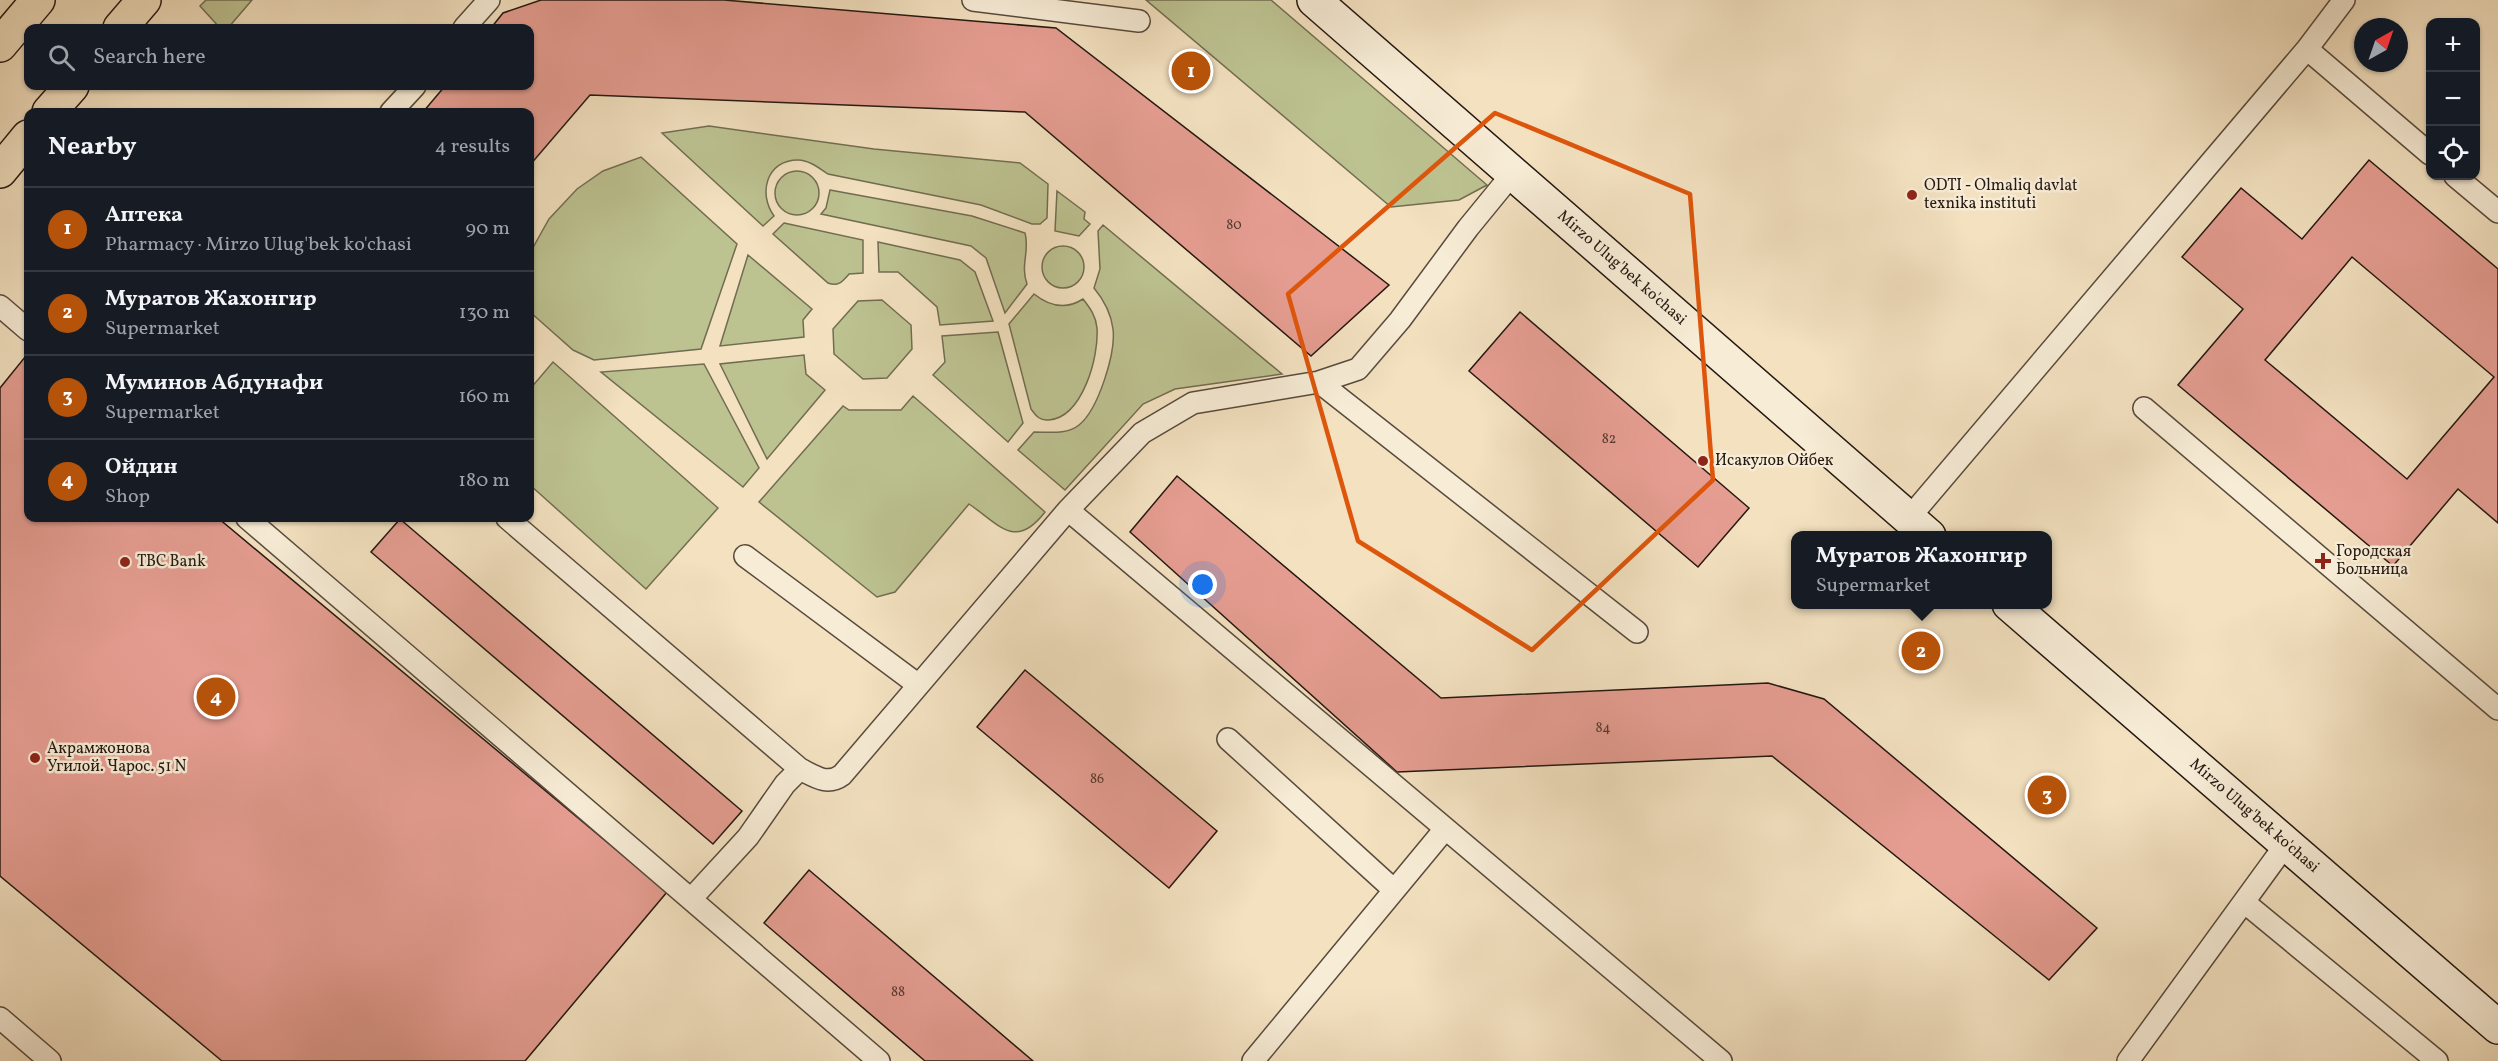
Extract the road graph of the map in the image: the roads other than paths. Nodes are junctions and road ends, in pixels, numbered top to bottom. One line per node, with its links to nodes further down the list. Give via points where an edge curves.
1 (38, 0): 10 (main road)
2 (144, 0): 8 (main road)
3 (489, 0): 9 (lane)
4 (973, 0): 7 (lane)
5 (1314, 0): 19 (main road, Mirzo Ulug'bek ko'chasi)
6 (2344, 0): 11 (lane)
7 (1139, 21)
8 (123, 24)
9 (468, 24)
10 (0, 45)
11 (2307, 50): 17 (lane); 29 (lane)
12 (68, 90): 14 (main road)
13 (411, 90): 15 (lane)
14 (53, 108)
15 (395, 108)
16 (24, 142): 18 (main road)
17 (2426, 151)
18 (0, 171)
19 (1513, 173): 24 (lane, via 1358,369); 29 (main road, Mirzo Ulug'bek ko'chasi)
20 (2461, 180): 21 (lane)
21 (2498, 212)
22 (0, 306): 23 (lane)
23 (24, 327)
24 (1319, 382): 26 (lane, via 1194,403 1142,433); 32 (lane)
25 (2144, 408): 34 (lane)
26 (1068, 510): 33 (lane); 37 (lane)
27 (252, 522): 40 (lane)
28 (512, 522): 36 (lane)
29 (1919, 527)
30 (745, 555): 33 (lane)
31 (2014, 609): 38 (main road, Mirzo Ulug'bek ko'chasi)
32 (1637, 632)
33 (917, 684): 36 (lane, via 836,779 824,781)
34 (2498, 709)
35 (1228, 739): 39 (lane)
36 (800, 769): 40 (lane, via 748,837)
37 (1445, 829): 39 (lane); 47 (lane)
38 (2286, 844): 41 (lane); 43 (main road, Mirzo Ulug'bek ko'chasi)
39 (1394, 891): 46 (lane)
40 (691, 899): 45 (lane)
41 (2244, 902): 48 (lane); 49 (lane)
42 (0, 1018): 44 (lane)
43 (2498, 1027)
44 (50, 1061)
45 (879, 1061)
46 (1253, 1061)
47 (1721, 1061)
48 (2128, 1061)
49 (2438, 1061)

